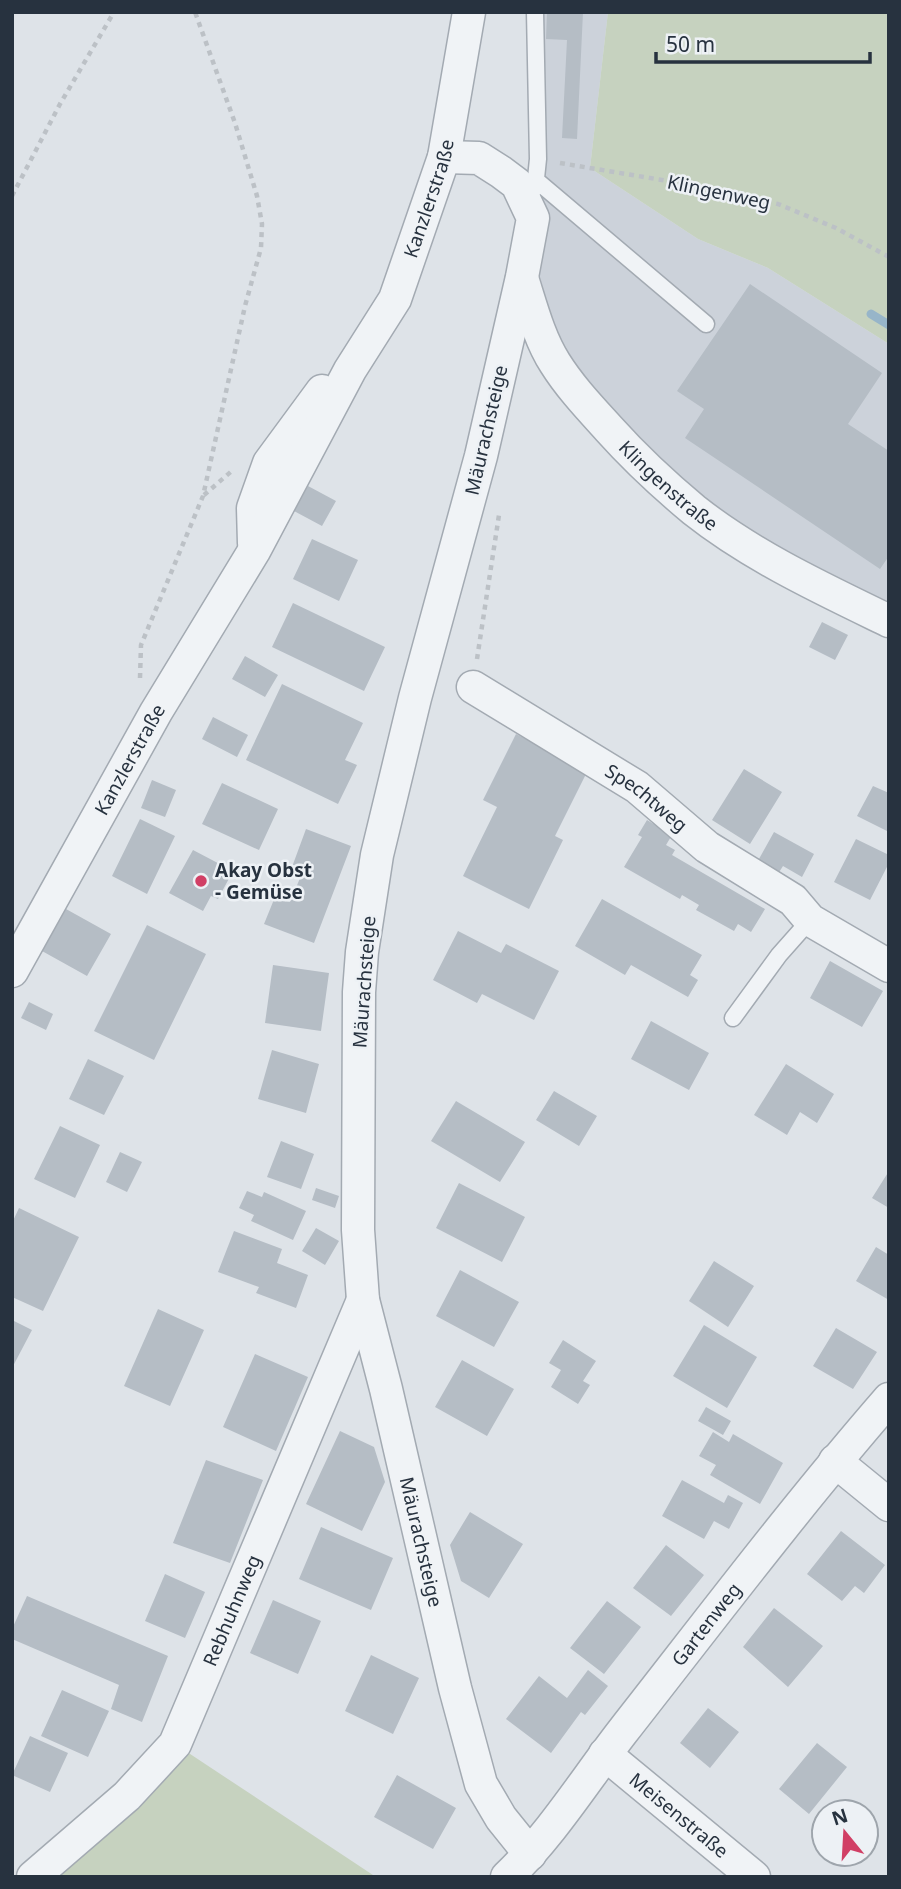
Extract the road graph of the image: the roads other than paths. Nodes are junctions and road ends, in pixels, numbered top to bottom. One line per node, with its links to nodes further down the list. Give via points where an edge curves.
1 (469, 12): 3 (street, Kanzlerstraße)
2 (535, 12): 4 (lane)
3 (444, 157): 5 (street, via 479,158 501,172 517,184); 12 (street, Kanzlerstraße, via 395,299)
4 (536, 180): 5 (lane); 7 (lane)
5 (533, 218): 6 (street, Mäurachsteige)
6 (522, 277): 8 (street, Klingenstraße, via 554,361 584,402 636,458 695,511 746,545 821,589); 14 (street, Mäurachsteige, via 481,456 377,855 359,992 358,1230)
7 (706, 324)
8 (889, 621)
9 (473, 687): 10 (street, Spechtweg, via 637,787 707,847 793,900)
10 (810, 920): 11 (street, Spechtweg); 13 (lane)
11 (889, 966)
12 (12, 971)
13 (733, 1018)
14 (363, 1300): 19 (street, Mäurachsteige, via 481,1784); 20 (street, Rebhuhnweg, via 175,1744 127,1796)
15 (889, 1399): 16 (street, Gartenweg)
16 (835, 1461): 17 (street); 18 (street, Gartenweg)
17 (889, 1505)
18 (605, 1754): 19 (street, Gartenweg); 22 (street, Meisenstraße)
19 (530, 1854): 21 (street, Gartenweg)
20 (33, 1877)
21 (507, 1877)
22 (754, 1877)

